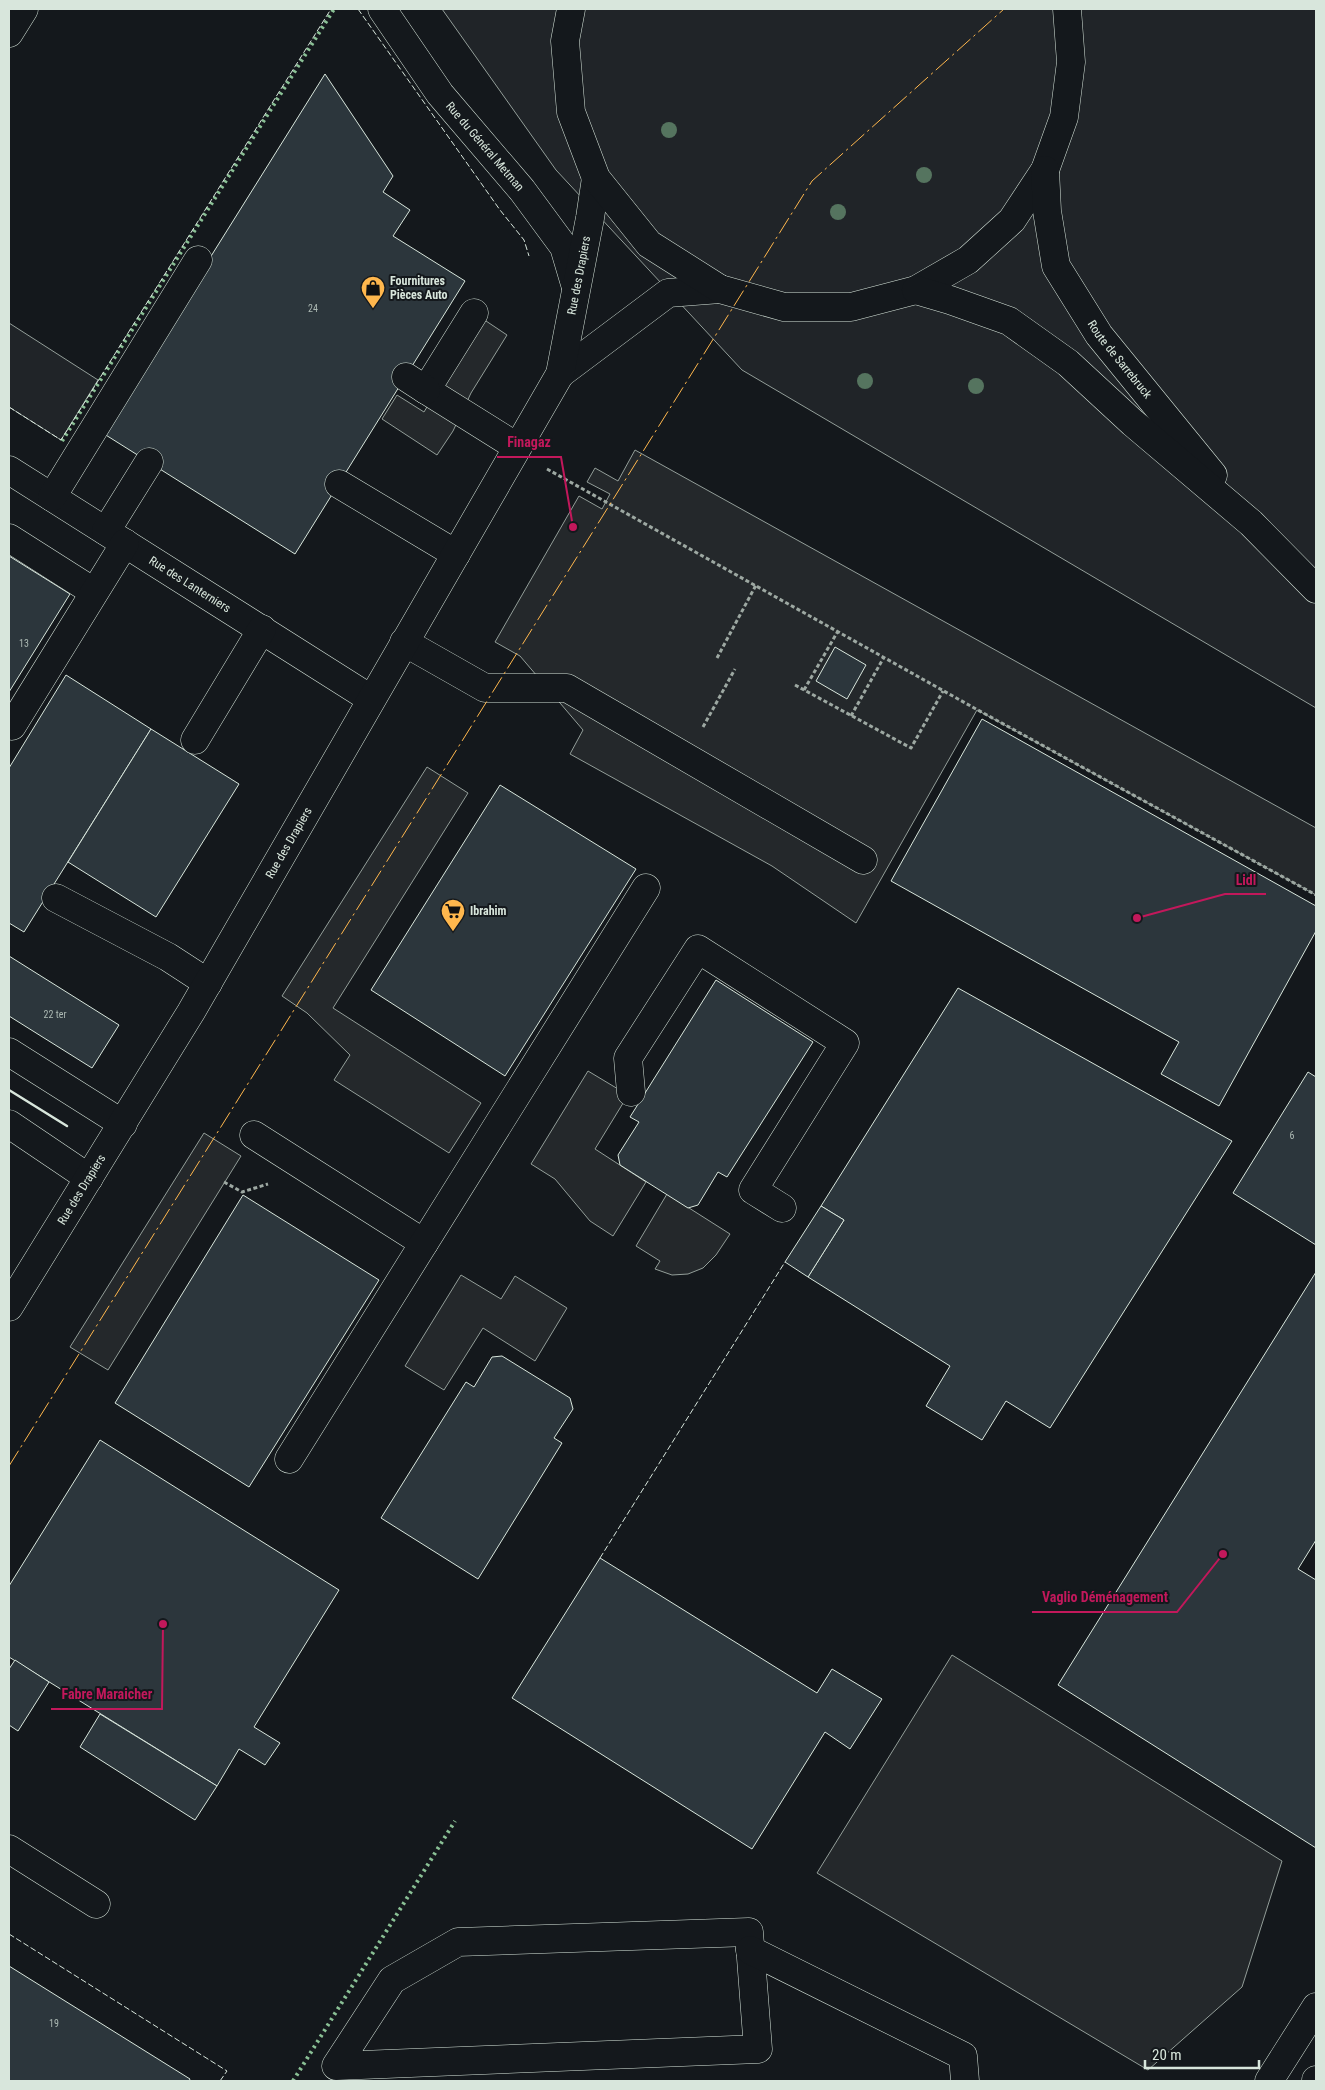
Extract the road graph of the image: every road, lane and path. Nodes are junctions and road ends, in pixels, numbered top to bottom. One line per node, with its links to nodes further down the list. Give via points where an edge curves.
1 (24, 9): 5 (street)
2 (382, 9): 9 (street, Rue du Général Metman, via 440,94 522,190 564,247)
3 (571, 9): 7 (street, via 564,40 571,112)
4 (1067, 9): 6 (street, via 1071,62 1064,117)
5 (9, 33)
6 (1045, 170): 11 (street, via 1012,220 968,260); 20 (street, Route de Sarrebruck, via 1047,211 1056,266 1099,335)
7 (596, 178): 9 (street, Rue des Drapiers); 10 (street, via 648,244)
8 (198, 260): 19 (street)
9 (577, 289): 13 (street, Rue des Drapiers)
10 (720, 289): 11 (street, via 784,307 851,307); 13 (street, Rue des Drapiers, via 668,294)
11 (916, 290): 20 (street, Route de Sarrebruck, via 1009,321 1068,363)
12 (474, 313): 14 (street, via 416,383)
13 (560, 374): 14 (street, Rue des Drapiers)
14 (517, 447): 23 (street, Rue des Drapiers)
15 (149, 462): 21 (street)
16 (547, 469): 24 (path)
17 (9, 470): 19 (street, Rue des Lanterniers)
18 (339, 484): 23 (street)
19 (52, 496): 21 (street, Rue des Lanterniers)
20 (1251, 523): 25 (street, Route de Sarrebruck)
21 (115, 537): 26 (street); 27 (street, Rue des Lanterniers)
22 (9, 538): 26 (street)
23 (456, 554): 29 (street, Rue des Drapiers)
24 (756, 585): 28 (path); 31 (path)
25 (1316, 589)
26 (94, 592): 38 (street)
27 (262, 629): 36 (street, Rue des Lanterniers); 39 (street)
28 (838, 631): 30 (path); 34 (path)
29 (404, 642): 36 (street, Rue des Drapiers); 40 (street, via 486,688 568,688)
30 (884, 657): 35 (path); 37 (path)
31 (717, 658)
32 (735, 668): 40 (path)
33 (795, 685): 34 (path)
34 (804, 690): 37 (path)
35 (943, 690): 37 (path, via 911,748); 43 (path)
36 (371, 698): 45 (street, Rue des Drapiers)
37 (851, 716)
38 (12, 726)
39 (195, 740)
40 (687, 758): 41 (street)
41 (863, 860)
42 (646, 888): 55 (street)
43 (1316, 894)
44 (56, 898): 45 (street, via 168,957)
45 (208, 983): 49 (street, Rue des Drapiers)
46 (9, 1052): 49 (street)
47 (631, 1092): 54 (street, via 628,1058 698,949 845,1043 753,1190)
48 (9, 1124): 51 (street)
49 (123, 1124): 51 (street, Rue des Drapiers)
50 (254, 1135): 55 (street)
51 (89, 1178): 56 (street, Rue des Drapiers)
52 (224, 1182): 53 (path, via 242,1192)
53 (273, 1183)
54 (782, 1208)
55 (424, 1243): 57 (street)
56 (9, 1306)
57 (289, 1459)
58 (9, 1849): 59 (street)
59 (96, 1904)
60 (750, 1950): 60 (street, via 749,1932 458,1942 392,1980 336,2066 758,2050); 62 (street, via 963,2056)
61 (1316, 2007): 63 (street)
62 (965, 2081)
63 (1269, 2081)

